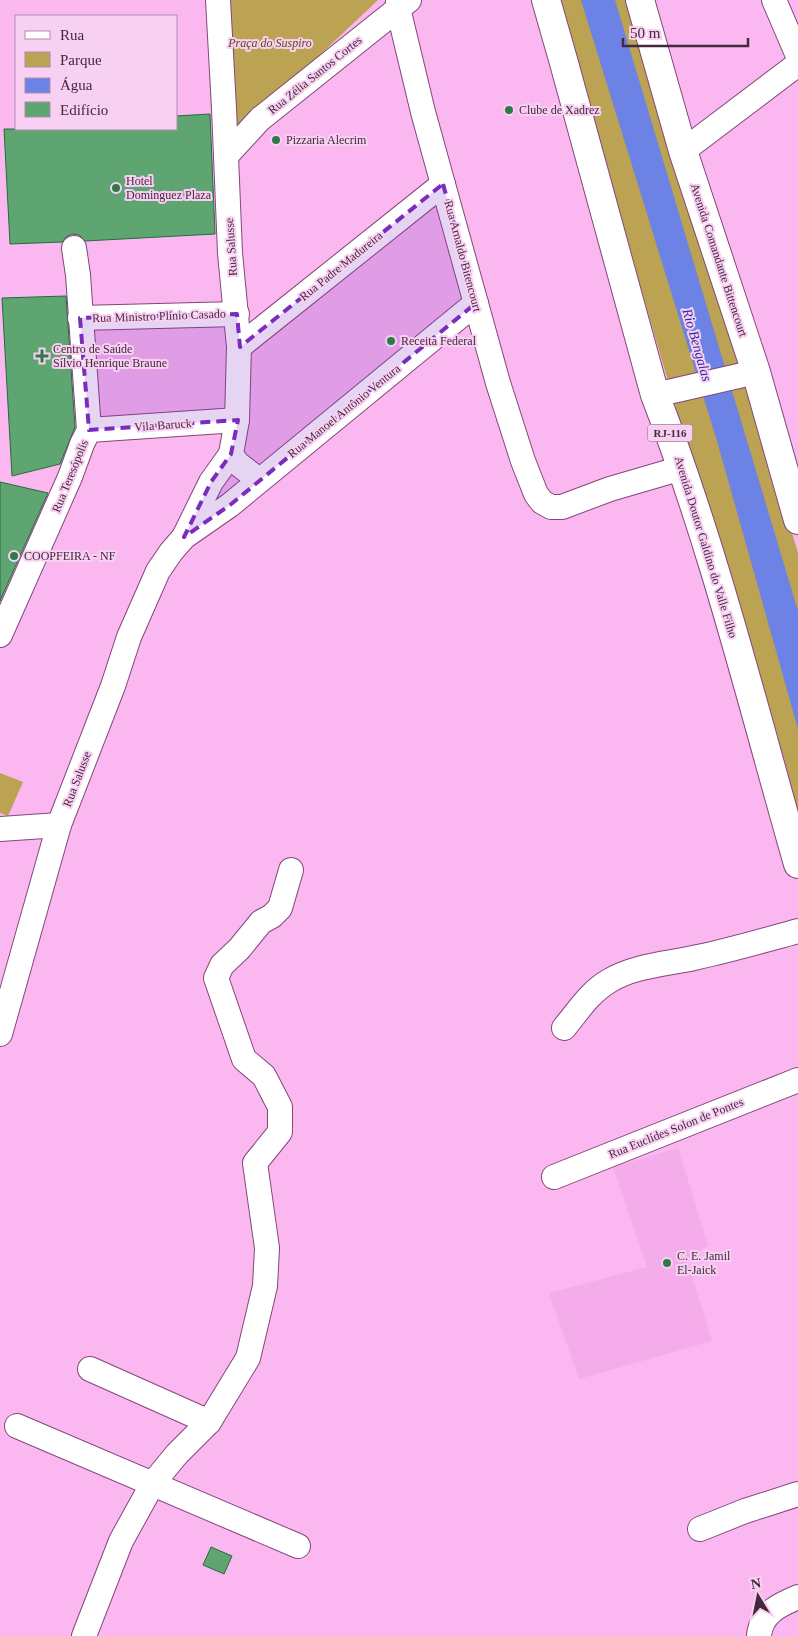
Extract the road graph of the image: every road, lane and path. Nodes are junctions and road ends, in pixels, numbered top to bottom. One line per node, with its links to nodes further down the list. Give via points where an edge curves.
1 (218, 0): 9 (street, Rua Salusse)
2 (546, 0): 17 (main road, Avenida Doutor Galdino do Valle Filho / RJ-116)
3 (640, 0): 8 (main road, Avenida Comandante Bittencourt)
4 (774, 0): 6 (street)
5 (402, 3): 9 (street, Rua Zélia Santos Cortes, via 260,119); 10 (street, Rua Arnaldo Bitencourt)
6 (798, 56)
7 (798, 64): 8 (street)
8 (683, 151): 16 (main road, Avenida Comandante Bittencourt)
9 (226, 156): 13 (street, Rua Salusse, via 230,253)
10 (443, 184): 12 (street, Rua Arnaldo Bitencourt); 15 (street, Rua Padre Madureira)
11 (74, 248): 14 (street, Rua Teresópolis)
12 (476, 303): 21 (street, Rua Arnaldo Bitencourt, via 523,462 542,502 551,507 562,506); 22 (street, Rua Manoel Antônio Ventura)
13 (237, 314): 14 (street, Rua Ministro Plínio Casado); 15 (street, Rua Salusse)
14 (80, 318): 19 (street, Rua Teresópolis)
15 (239, 347): 18 (street, Rua Salusse)
16 (756, 372): 17 (street); 23 (main road, Avenida Comandante Bittencourt)
17 (655, 395): 21 (main road, Avenida Doutor Galdino do Valle Filho / RJ-116)
18 (237, 420): 19 (street, Vila Baruck); 20 (street, Rua Salusse)
19 (89, 430): 26 (street, Rua Teresópolis)
20 (231, 454): 22 (street, via 236,463); 25 (street, via 211,482)
21 (682, 468): 29 (main road, Avenida Doutor Galdino do Valle Filho / RJ-116, via 713,563)
22 (259, 480): 25 (street, Rua Manoel Antônio Ventura)
23 (794, 488): 24 (main road, Avenida Comandante Bittencourt)
24 (798, 520)
25 (184, 537): 27 (street, Rua Salusse, via 158,571 141,607)
26 (0, 635)
27 (59, 825): 28 (street); 33 (street, Rua Salusse)
28 (0, 829)
29 (798, 864)
30 (292, 870): 37 (street, via 280,908 261,922 222,965 216,978 244,1059 264,1076 280,1107 280,1132 254,1163 267,1248 265,1286 248,1358)
31 (798, 931): 32 (street, via 618,976 588,998)
32 (564, 1028)
33 (0, 1034)
34 (798, 1080): 35 (street, Rua Euclídes Solon de Pontes)
35 (554, 1177)
36 (90, 1369): 37 (street)
37 (209, 1422): 39 (street)
38 (17, 1426): 39 (street)
39 (153, 1483): 42 (street); 44 (street, via 121,1541)
40 (798, 1494): 41 (street)
41 (700, 1529)
42 (298, 1546)
43 (798, 1597): 45 (street, via 766,1615)
44 (84, 1636)
45 (759, 1636)

